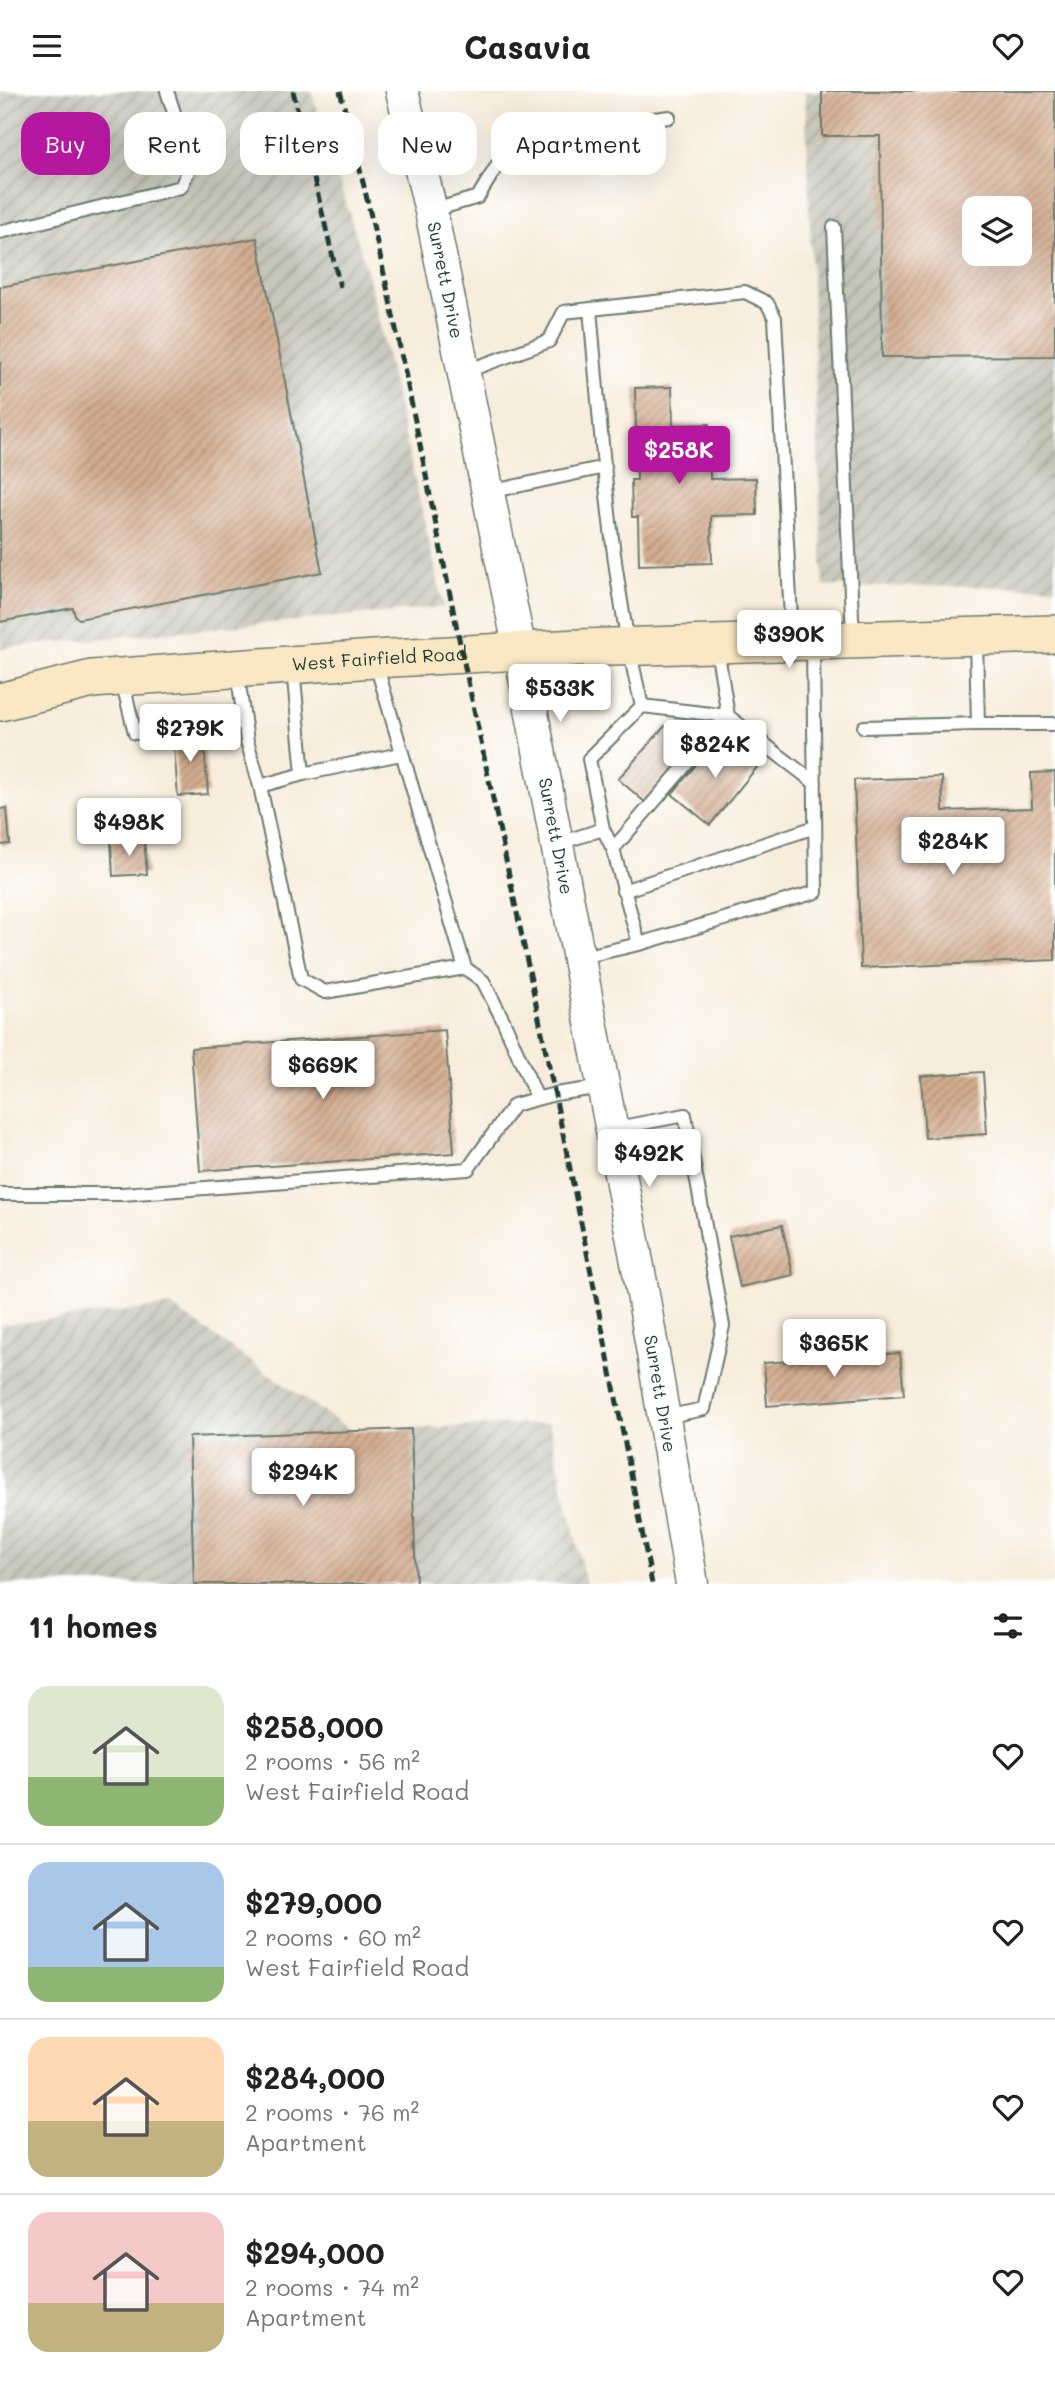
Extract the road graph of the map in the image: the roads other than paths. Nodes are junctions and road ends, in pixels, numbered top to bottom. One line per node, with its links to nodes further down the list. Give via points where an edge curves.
1 (167, 91): 6 (lane, via 191,165 181,187)
2 (402, 91): 4 (street, Surrett Drive)
3 (669, 117): 4 (lane, via 540,135 507,149 478,197)
4 (431, 211): 8 (street, Surrett Drive)
5 (834, 226): 13 (lane)
6 (0, 232)
7 (590, 309): 8 (lane, via 564,312 549,341); 9 (lane); 14 (lane, via 745,292 767,303 775,318)
8 (464, 372): 10 (street, Surrett Drive)
9 (604, 467): 10 (lane); 16 (lane)
10 (489, 492): 17 (street, Surrett Drive)
11 (1055, 634): 12 (main road, West Fairfield Road)
12 (976, 636): 13 (main road, West Fairfield Road); 26 (lane)
13 (853, 638): 14 (main road, West Fairfield Road)
14 (803, 641): 15 (main road, West Fairfield Road); 31 (lane)
15 (716, 643): 16 (main road, West Fairfield Road); 24 (lane)
16 (627, 647): 17 (main road, West Fairfield Road); 23 (lane)
17 (520, 652): 18 (main road, West Fairfield Road); 35 (street, Surrett Drive)
18 (374, 659): 19 (main road, West Fairfield Road); 29 (lane)
19 (293, 664): 20 (main road, West Fairfield Road); 30 (lane)
20 (237, 669): 21 (main road, West Fairfield Road); 25 (lane)
21 (121, 677): 22 (main road, West Fairfield Road, via 92,679); 25 (lane, via 135,733)
22 (0, 702)
23 (642, 706): 24 (lane); 34 (lane, via 589,759)
24 (728, 716): 31 (lane); 36 (lane)
25 (244, 722): 32 (lane)
26 (978, 724): 27 (lane); 28 (lane)
27 (1055, 724)
28 (864, 727)
29 (401, 754): 30 (lane); 40 (lane)
30 (303, 774): 32 (lane)
31 (815, 783): 33 (lane)
32 (260, 786): 40 (lane, via 301,979 326,992)
33 (815, 827): 37 (lane); 38 (lane, via 816,892)
34 (603, 829): 35 (lane); 36 (lane)
35 (556, 844): 39 (street, Surrett Drive)
36 (613, 849): 37 (lane)
37 (623, 891): 38 (lane)
38 (639, 944): 39 (lane)
39 (578, 958): 41 (street, Surrett Drive)
40 (465, 968): 42 (lane, via 483,981)
41 (603, 1087): 42 (lane); 43 (street, Surrett Drive)
42 (537, 1098): 44 (lane, via 514,1105 468,1168 122,1194)
43 (611, 1129): 45 (street, Surrett Drive); 45 (lane, via 685,1115 688,1129 723,1326 704,1409)
44 (0, 1194)
45 (664, 1417): 46 (street, Surrett Drive)
46 (692, 1584)

